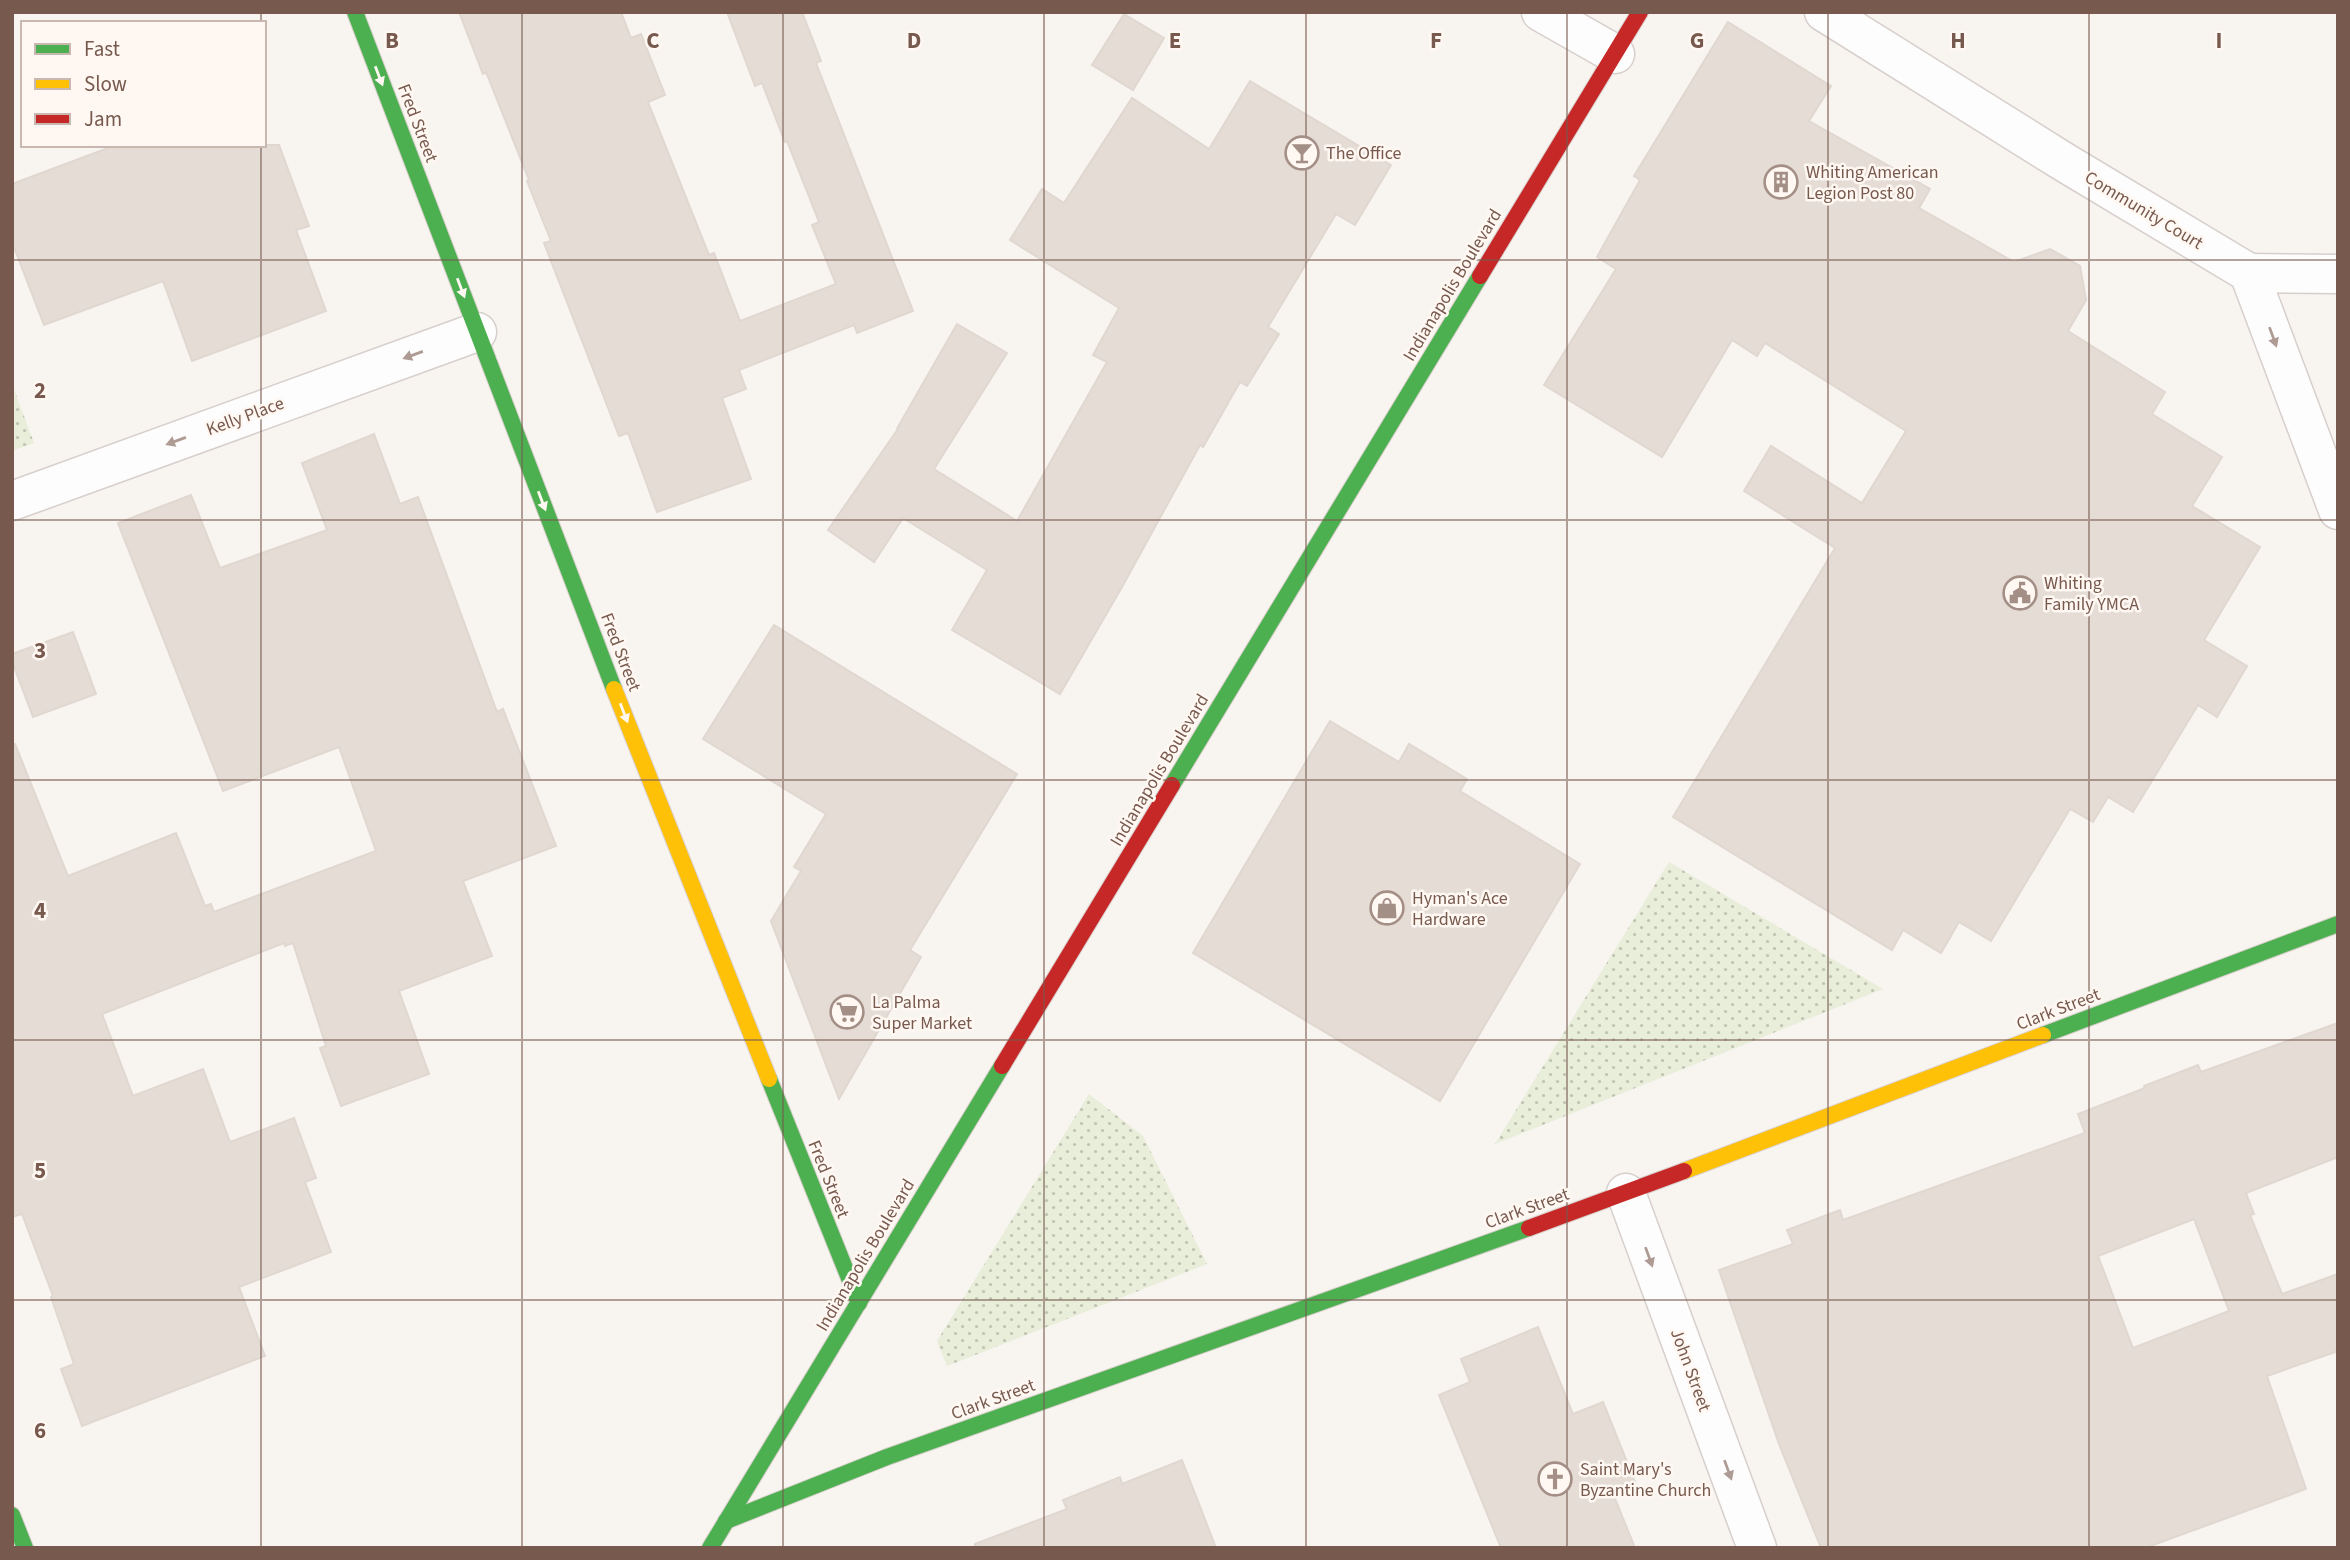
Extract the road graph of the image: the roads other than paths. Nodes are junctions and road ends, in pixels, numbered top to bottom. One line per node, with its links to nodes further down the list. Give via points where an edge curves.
1 (355, 12): 8 (street, Fred Street, one-way to 8)
2 (1541, 12): 5 (street)
3 (1640, 12): 5 (street, Indianapolis Boulevard)
4 (1824, 12): 6 (street, Community Court)
5 (1615, 54): 13 (street, Indianapolis Boulevard)
6 (2249, 273): 7 (street); 10 (street, one-way to 10)
7 (2338, 274)
8 (477, 332): 9 (street, Kelly Place, one-way to 9); 13 (street, Fred Street, one-way to 13, via 650,782)
9 (12, 501)
10 (2338, 510)
11 (2338, 924): 12 (street, Clark Street)
12 (1626, 1192): 15 (street, Clark Street, via 887,1457); 18 (street, John Street, one-way to 18)
13 (859, 1303): 15 (street, Indianapolis Boulevard)
14 (12, 1515): 16 (street)
15 (726, 1521): 17 (street, Indianapolis Boulevard)
16 (25, 1548)
17 (710, 1548)
18 (1757, 1548)

